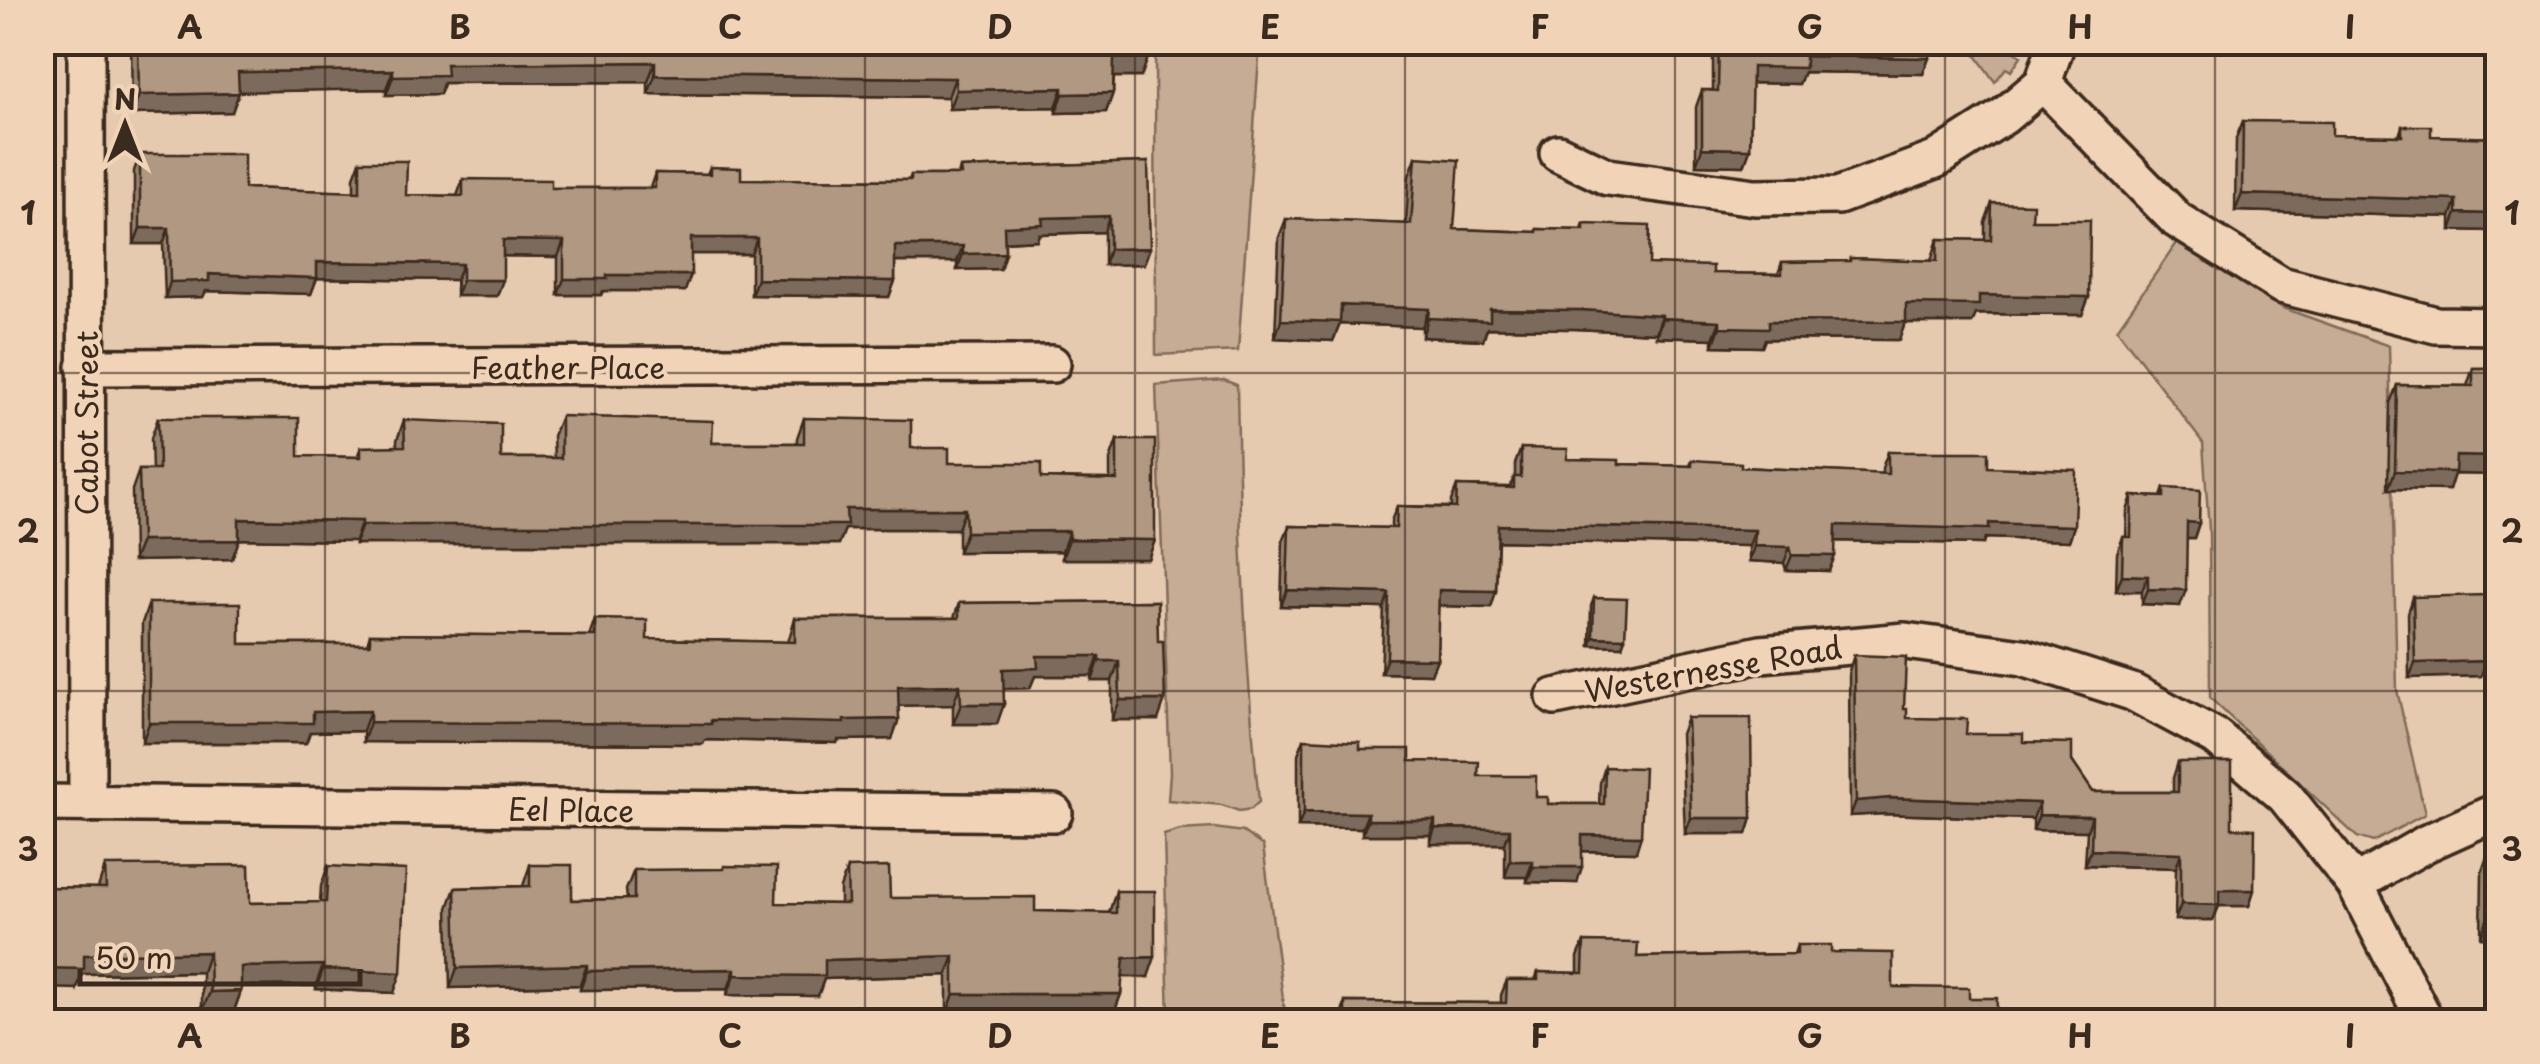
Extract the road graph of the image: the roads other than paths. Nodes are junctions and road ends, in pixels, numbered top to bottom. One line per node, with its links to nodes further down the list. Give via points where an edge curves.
1 (86, 42): 7 (street, Cabot Street)
2 (2057, 42): 3 (street)
3 (2043, 82): 4 (street, via 1936,160 1838,196 1755,197 1608,177); 5 (street, via 2177,220 2280,286 2436,325)
4 (1558, 153)
5 (2498, 326)
6 (1052, 364): 7 (street, Feather Place)
7 (85, 367): 10 (street, Cabot Street)
8 (1555, 697): 13 (street, Westernesse Road, via 1761,654 1844,644 1904,641 2023,657 2132,692 2216,737 2285,796)
9 (42, 803): 10 (street, Eel Place)
10 (87, 804): 12 (street, Eel Place)
11 (2498, 811): 13 (street)
12 (1054, 813)
13 (2355, 884): 14 (street, Westernesse Road)
14 (2426, 1022)

